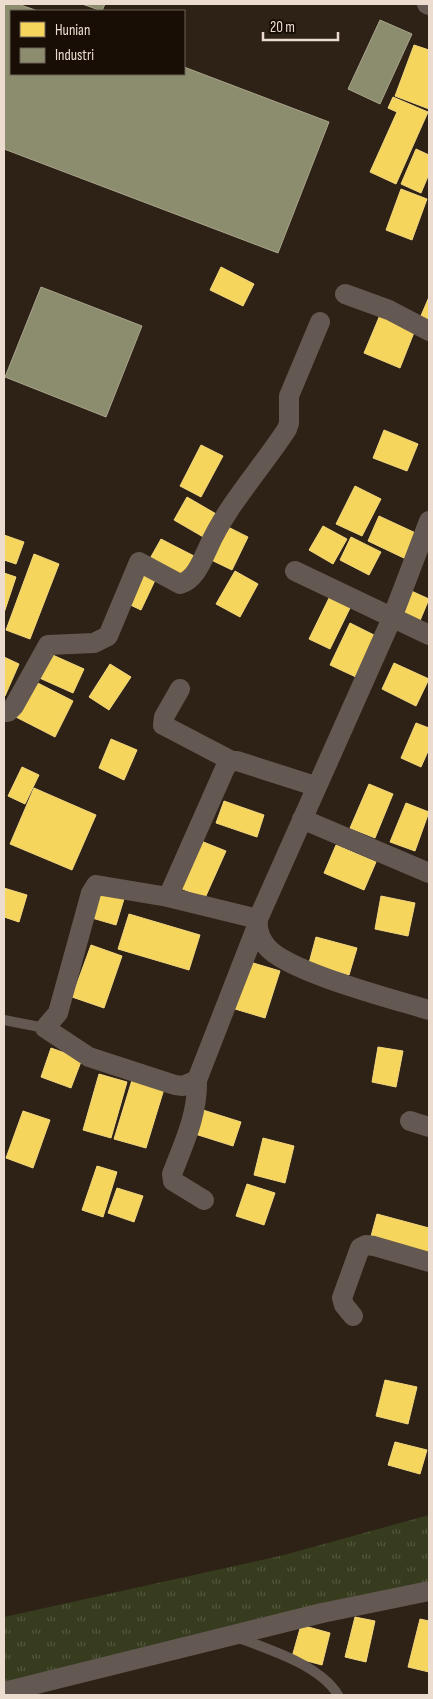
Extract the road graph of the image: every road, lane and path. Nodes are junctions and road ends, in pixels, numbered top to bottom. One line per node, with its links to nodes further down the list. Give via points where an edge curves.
1 (345, 294): 3 (street, via 389,310)
2 (320, 322): 9 (street, via 289,396 287,429 218,524 201,563 189,580 180,584 139,562 108,636 94,643 48,645 14,706)
3 (429, 330)
4 (429, 521): 6 (street)
5 (295, 571): 6 (street)
6 (392, 618): 7 (street); 11 (street)
7 (429, 635)
8 (180, 689): 10 (street, via 164,717 163,725)
9 (4, 712)
10 (232, 761): 11 (street, via 238,760); 14 (street, via 226,766)
11 (316, 786): 12 (street)
12 (302, 819): 13 (street); 15 (street)
13 (429, 873)
14 (168, 897): 15 (street); 18 (street, via 96,886 91,893 58,1013)
15 (257, 923): 16 (street, via 266,947 290,965); 19 (street)
16 (429, 1010)
17 (4, 1020): 18 (lane)
18 (46, 1028): 19 (street, via 89,1057 175,1085 183,1086)
19 (197, 1080): 22 (street, via 194,1117 172,1174 173,1182)
20 (410, 1121): 21 (street)
21 (429, 1127)
22 (204, 1200)
23 (429, 1262): 24 (street, via 374,1246 360,1248 342,1298)
24 (353, 1316)
25 (429, 1590): 26 (street)
26 (235, 1636): 27 (street); 28 (lane, via 317,1673 331,1683)
27 (4, 1692)
28 (338, 1695)

